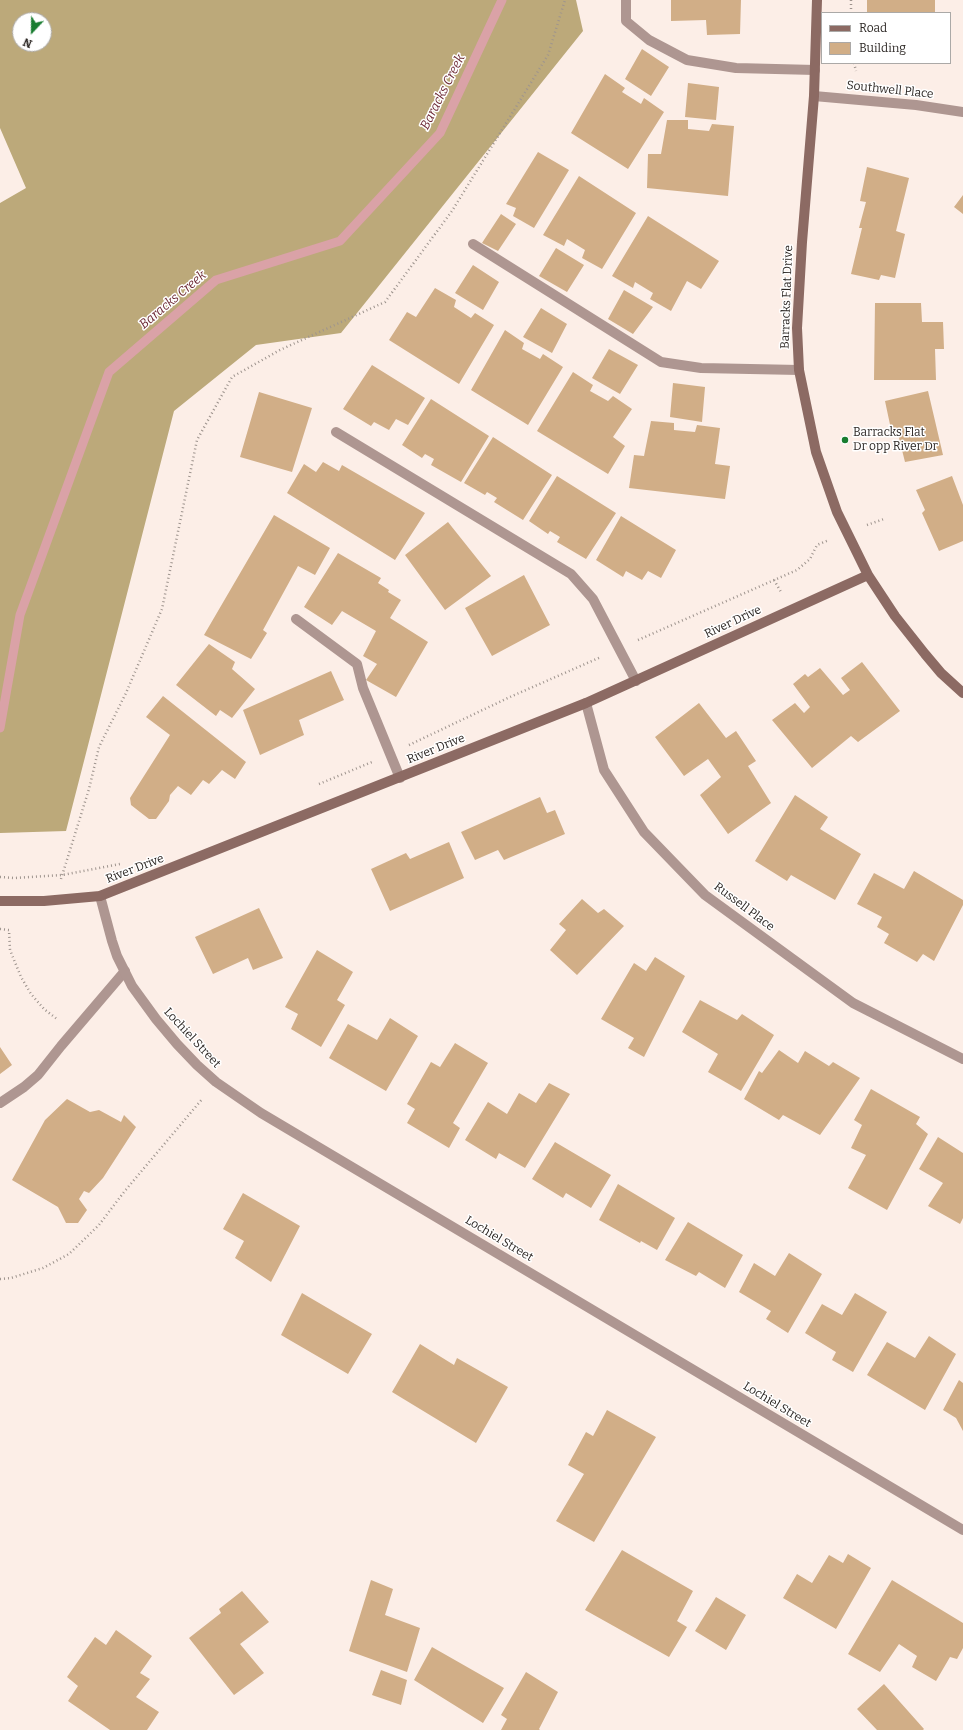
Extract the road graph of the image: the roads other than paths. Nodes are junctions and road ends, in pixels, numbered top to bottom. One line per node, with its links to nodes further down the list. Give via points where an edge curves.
1 (626, 0): 3 (street, via 626,21 648,40 687,60 736,68)
2 (817, 0): 3 (street, Barracks Flat Drive)
3 (815, 70): 4 (street, Barracks Flat Drive)
4 (814, 96): 5 (street, Southwell Place); 7 (street, Barracks Flat Drive, via 796,328)
5 (963, 112)
6 (473, 244): 7 (street, via 662,362 701,368)
7 (799, 370): 9 (street, Barracks Flat Drive, via 816,452 837,512)
8 (336, 432): 11 (street, via 571,574 593,599)
9 (868, 575): 11 (street, River Drive); 12 (street, Barracks Flat Drive, via 895,616 925,654)
10 (296, 619): 14 (street, via 357,664 363,688)
11 (636, 680): 13 (street, River Drive)
12 (963, 693)
13 (586, 703): 14 (street, River Drive); 18 (street, Russell Place, via 604,770 644,832 705,895 853,1003)
14 (400, 778): 15 (street, River Drive)
15 (100, 896): 16 (street, River Drive); 17 (street, Lochiel Street, via 112,941)
16 (0, 901)
17 (125, 972): 19 (street, via 72,1032 38,1076); 20 (street, Lochiel Street, via 156,1019 197,1065 216,1082 268,1118)
18 (963, 1060)
19 (0, 1103)
20 (963, 1530)

